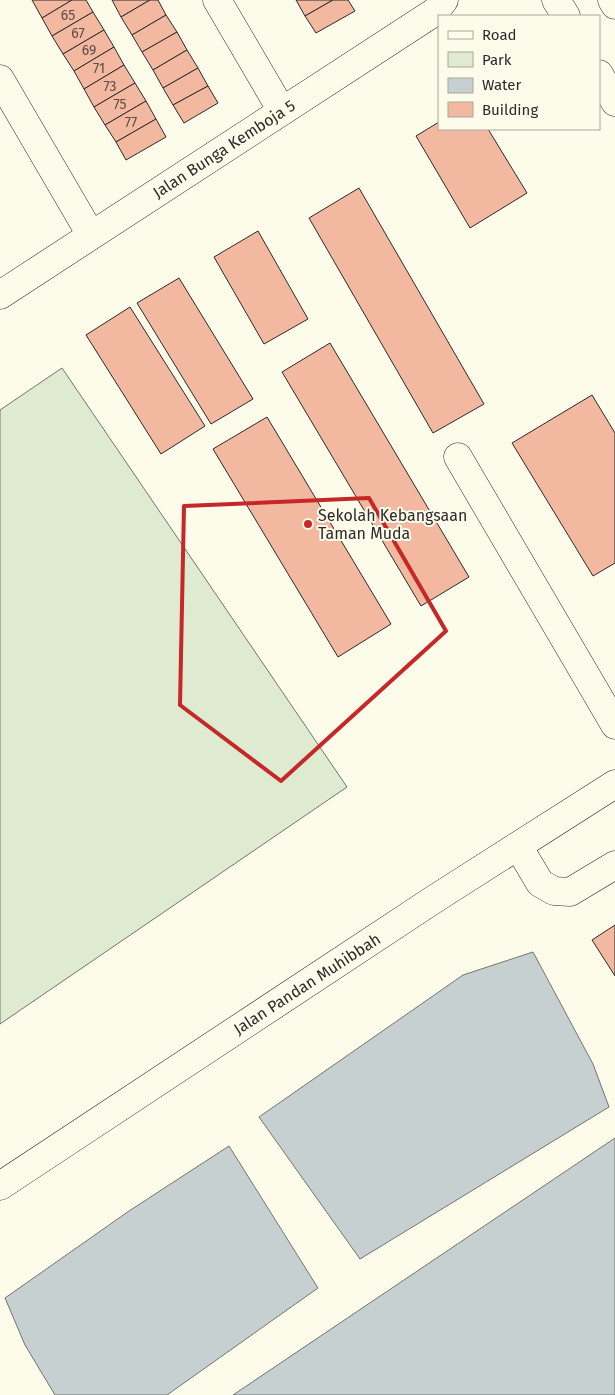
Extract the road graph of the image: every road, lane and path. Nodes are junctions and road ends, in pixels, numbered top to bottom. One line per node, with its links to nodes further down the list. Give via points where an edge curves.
1 (217, 0): 10 (street)
2 (444, 0): 10 (street, Jalan Bunga Kemboja 5, via 436,12)
3 (556, 0): 6 (street)
4 (612, 0): 5 (street)
5 (615, 5)
6 (565, 15)
7 (600, 76): 9 (street)
8 (0, 79): 11 (street)
9 (615, 102)
10 (282, 111): 11 (street, Jalan Bunga Kemboja 5)
11 (91, 235): 12 (street, Jalan Bunga Kemboja 5)
12 (0, 295)
13 (458, 457): 14 (street)
14 (615, 724)
15 (615, 784): 16 (street, Jalan Pandan Muhibbah)
16 (518, 846): 17 (street, via 540,883 554,891 570,892); 18 (street, Jalan Pandan Muhibbah)
17 (615, 865)
18 (1, 1182)

